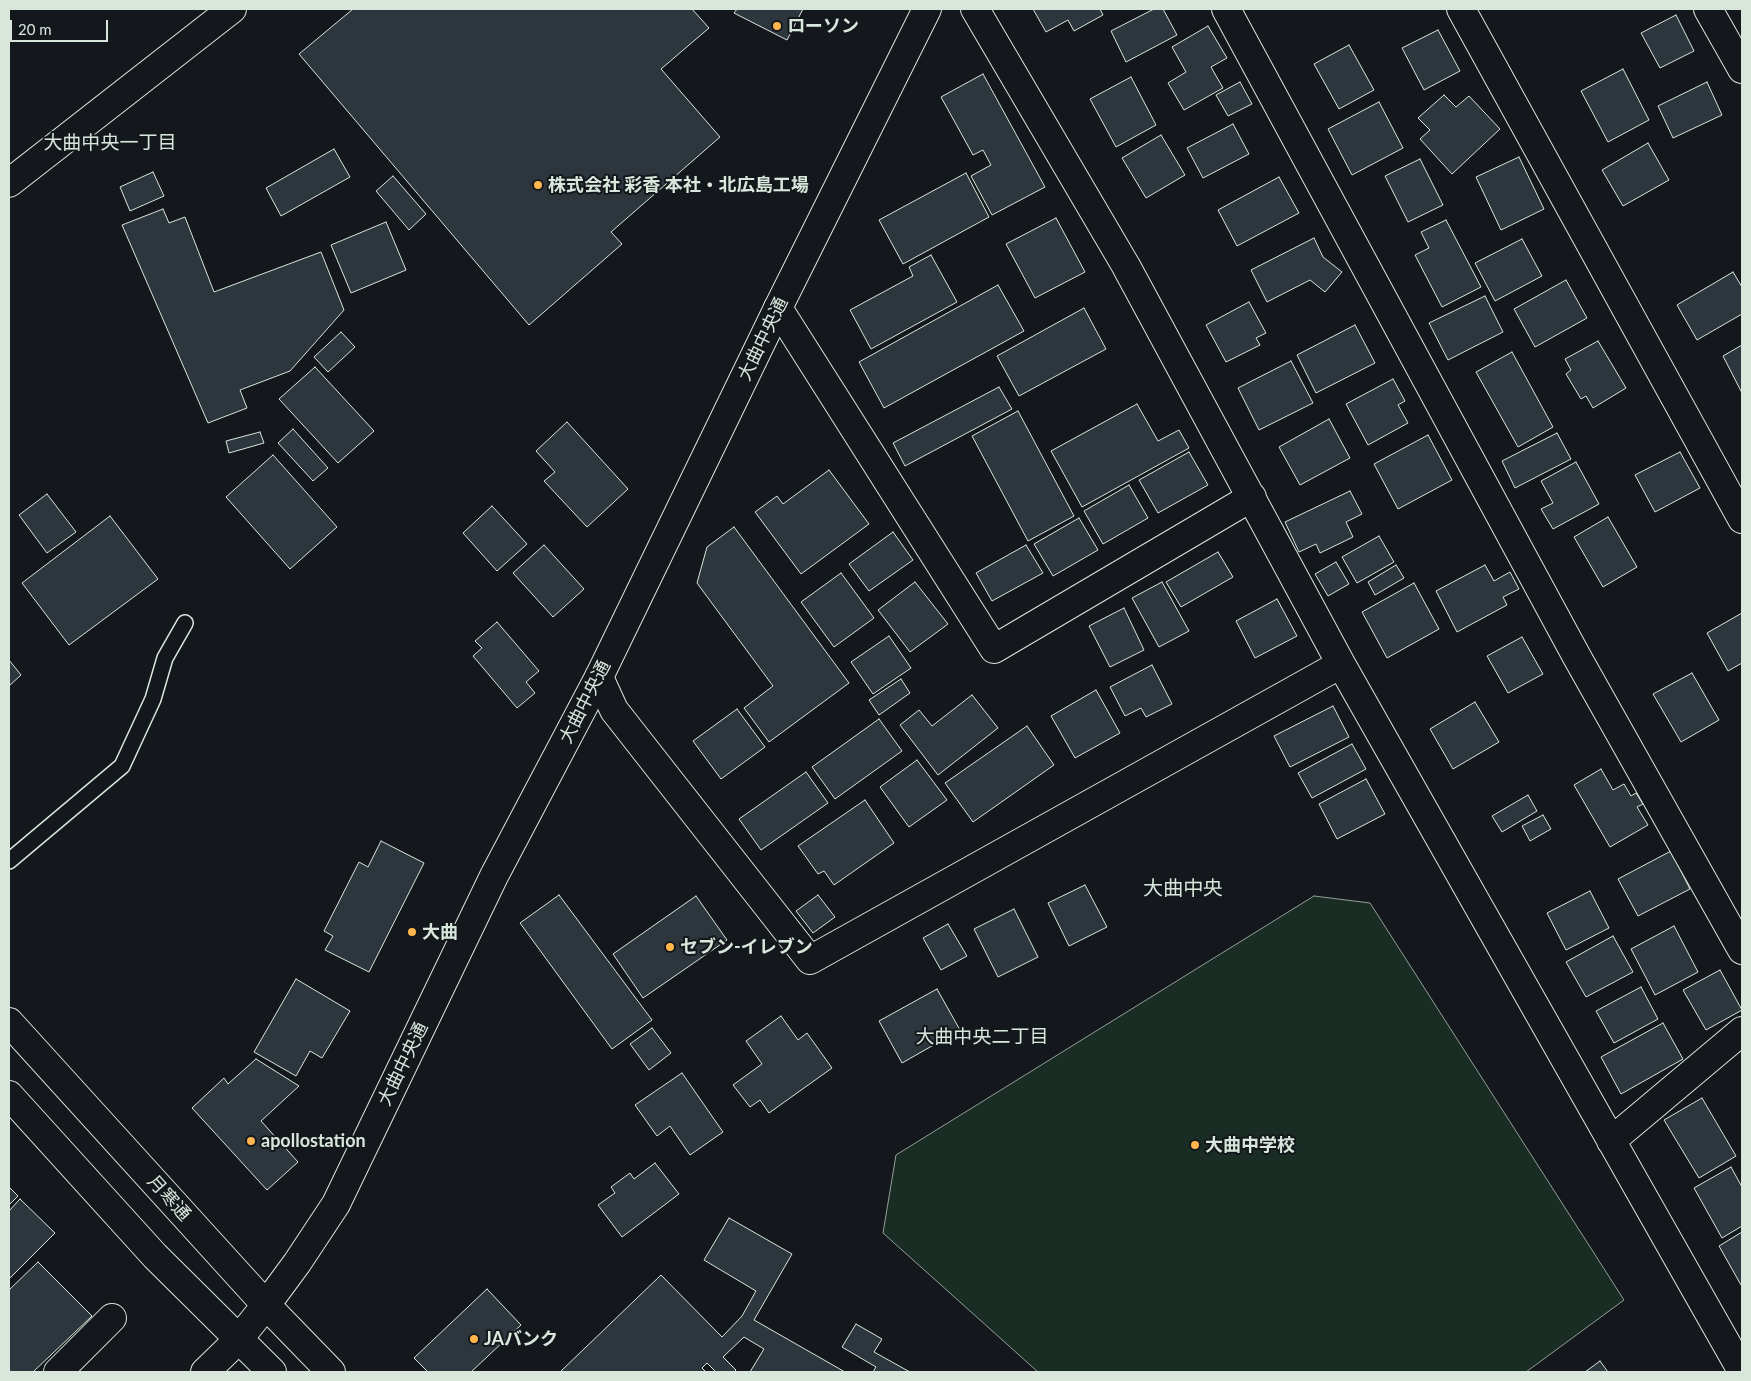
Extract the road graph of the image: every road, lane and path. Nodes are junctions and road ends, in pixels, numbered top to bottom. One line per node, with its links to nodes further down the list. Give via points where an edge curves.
1 (232, 9): 8 (main road)
2 (927, 9): 9 (main road, 大曲中央通)
3 (976, 9): 10 (main road, via 1126,266)
4 (1226, 9): 16 (main road, via 1577,657)
5 (1461, 9): 11 (main road)
6 (1708, 9): 7 (main road)
7 (1742, 70)
8 (9, 183)
9 (778, 308): 10 (main road, via 994,649); 14 (main road, 大曲中央通)
10 (1252, 497): 13 (main road)
11 (1738, 500)
12 (186, 623): 15 (lane, via 165,658 153,699 122,766)
13 (1342, 664): 14 (main road, via 810,960 614,710); 20 (main road)
14 (599, 677): 21 (main road, 大曲中央通, via 494,876 336,1204)
15 (9, 861)
16 (1742, 950)
17 (9, 1022): 21 (main road, 月寒通)
18 (1742, 1032): 20 (main road)
19 (9, 1095): 23 (main road, via 155,1256)
20 (1611, 1141): 24 (main road)
21 (266, 1305): 23 (main road, 大曲中央通); 28 (main road, 月寒通)
22 (112, 1318): 25 (main road)
23 (238, 1340): 26 (main road, 大曲中央通); 27 (main road)
24 (1742, 1370)
25 (58, 1372)
26 (205, 1372)
27 (272, 1372)
28 (331, 1372)

